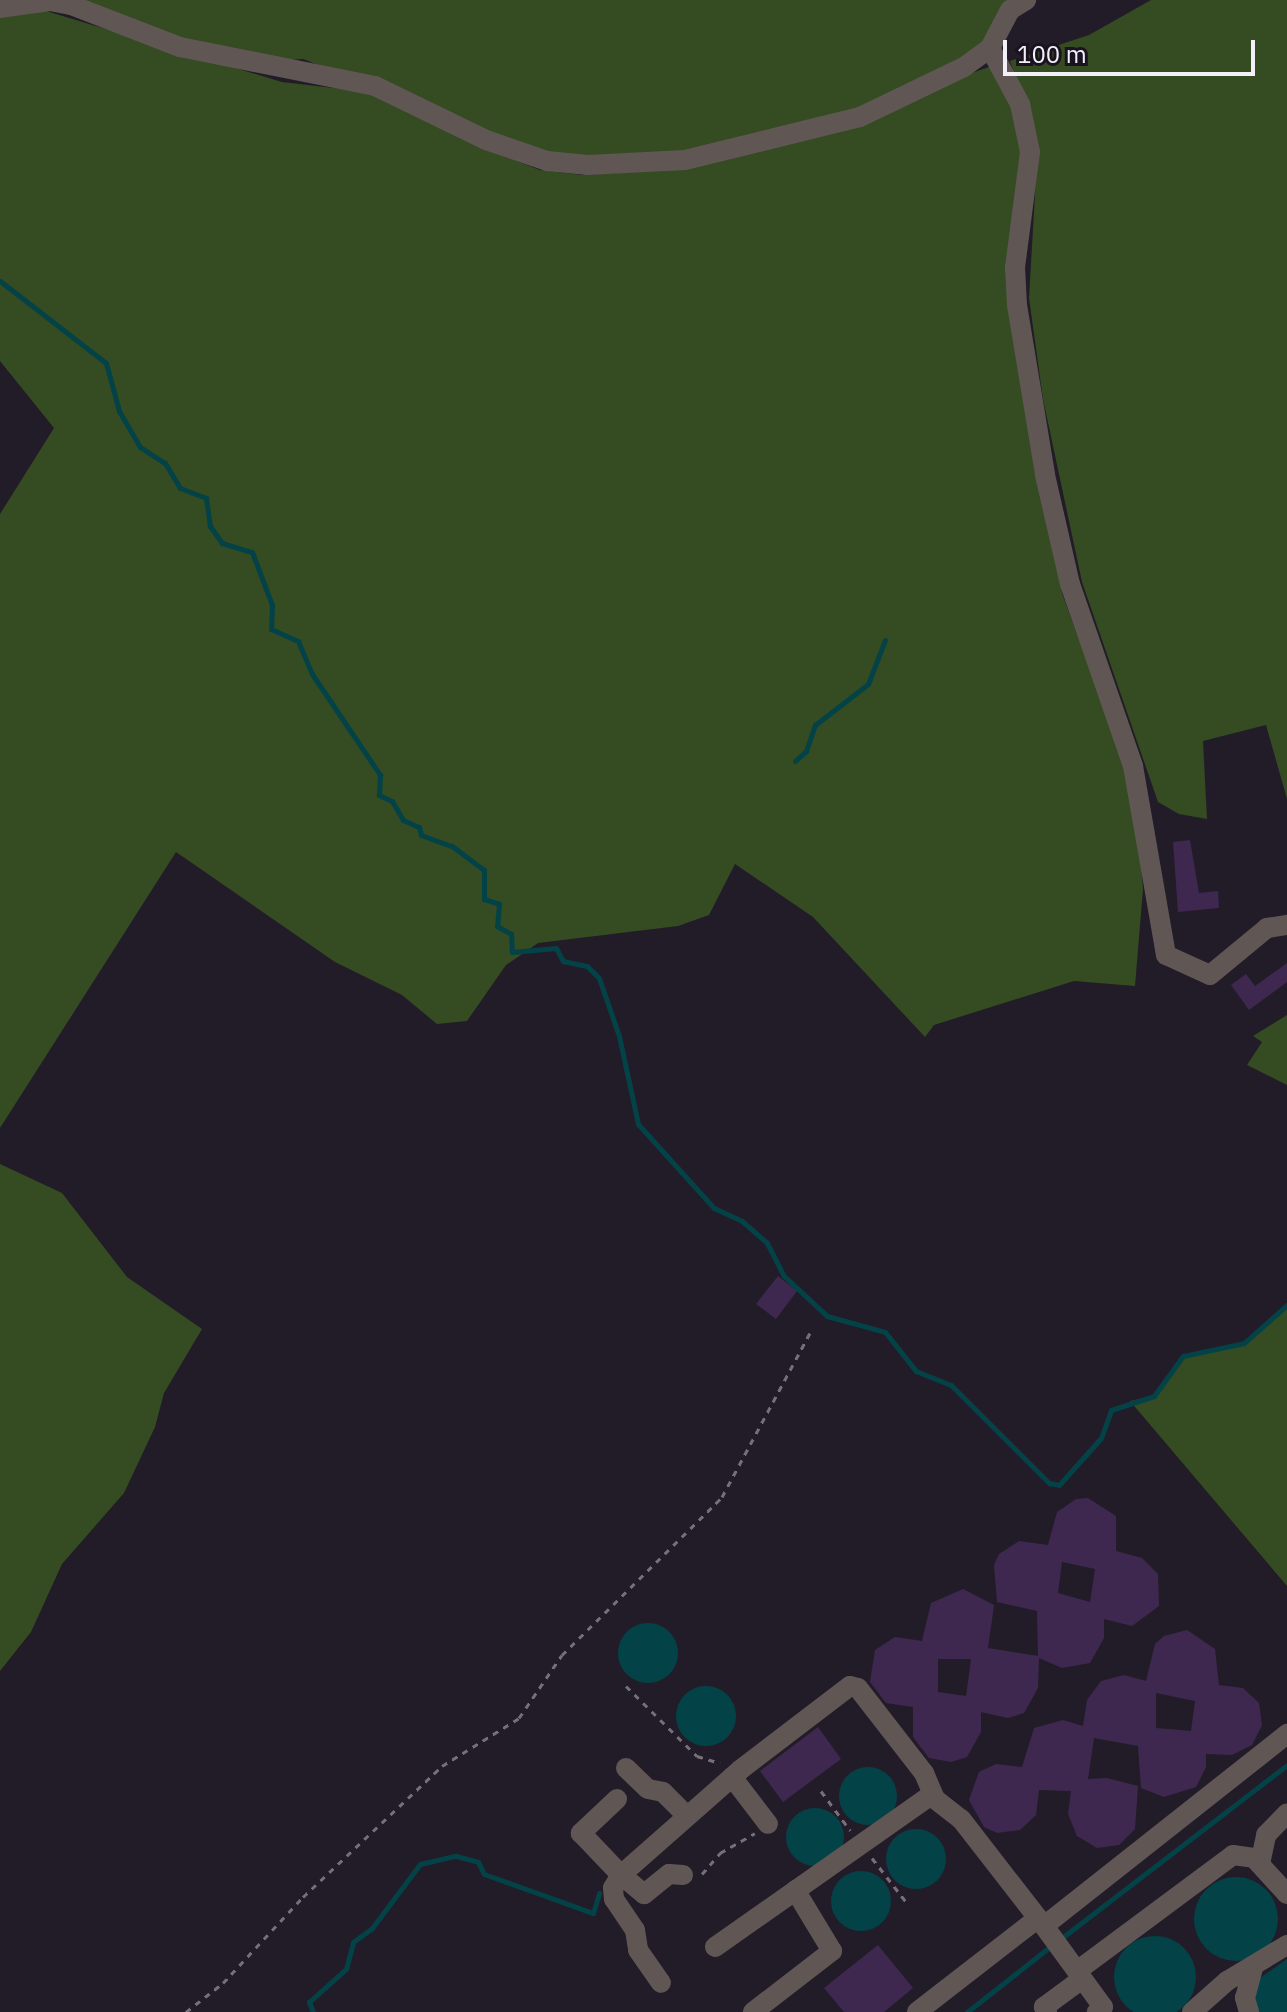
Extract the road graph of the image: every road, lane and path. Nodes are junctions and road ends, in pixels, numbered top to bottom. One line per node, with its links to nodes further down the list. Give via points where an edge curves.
1 (1026, 0): 3 (street, via 1010,10)
2 (0, 8): 3 (street, via 50,1 71,5 180,47 375,86 465,132 564,165 685,160 860,117 964,67)
3 (990, 48): 4 (street, via 1020,104 1030,152 1015,267 1045,475 1070,584 1133,766 1166,955 1210,975 1267,928)
4 (1287, 925)
5 (810, 1333): 27 (path, via 722,1497 562,1655 519,1718 442,1766 303,1897 223,1983)
6 (626, 1686): 9 (path, via 697,1756)
7 (1287, 1734): 20 (street)
8 (626, 1768): 13 (street, via 648,1789 663,1792)
9 (736, 1773): 10 (street, via 850,1686 858,1688 924,1773); 13 (street); 14 (street)
10 (933, 1794): 18 (street); 20 (street, via 961,1819)
11 (617, 1799): 16 (street, via 581,1833)
12 (1287, 1813): 15 (street, via 1266,1835)
13 (687, 1816): 16 (street)
14 (768, 1824): 17 (path, via 720,1853 700,1877 693,1870)
15 (1260, 1864): 19 (street); 24 (street, via 1233,1855)
16 (621, 1875): 17 (street, via 644,1894 669,1874); 25 (street, via 613,1888 614,1899)
17 (683, 1875)
18 (795, 1890): 21 (street); 28 (street, via 832,1951)
19 (1287, 1894)
20 (1044, 1926): 24 (street); 29 (street)
21 (715, 1947)
22 (1286, 1947): 23 (street)
23 (1253, 1969): 31 (street, via 1227,1981); 32 (street, via 1245,1998)
24 (1080, 1975): 26 (street); 30 (street, via 1044,2007)
25 (661, 1983)
26 (1102, 2010)
27 (186, 2012)
28 (753, 2012)
29 (917, 2012)
30 (1047, 2012)
31 (1192, 2012)
32 (1249, 2012)

